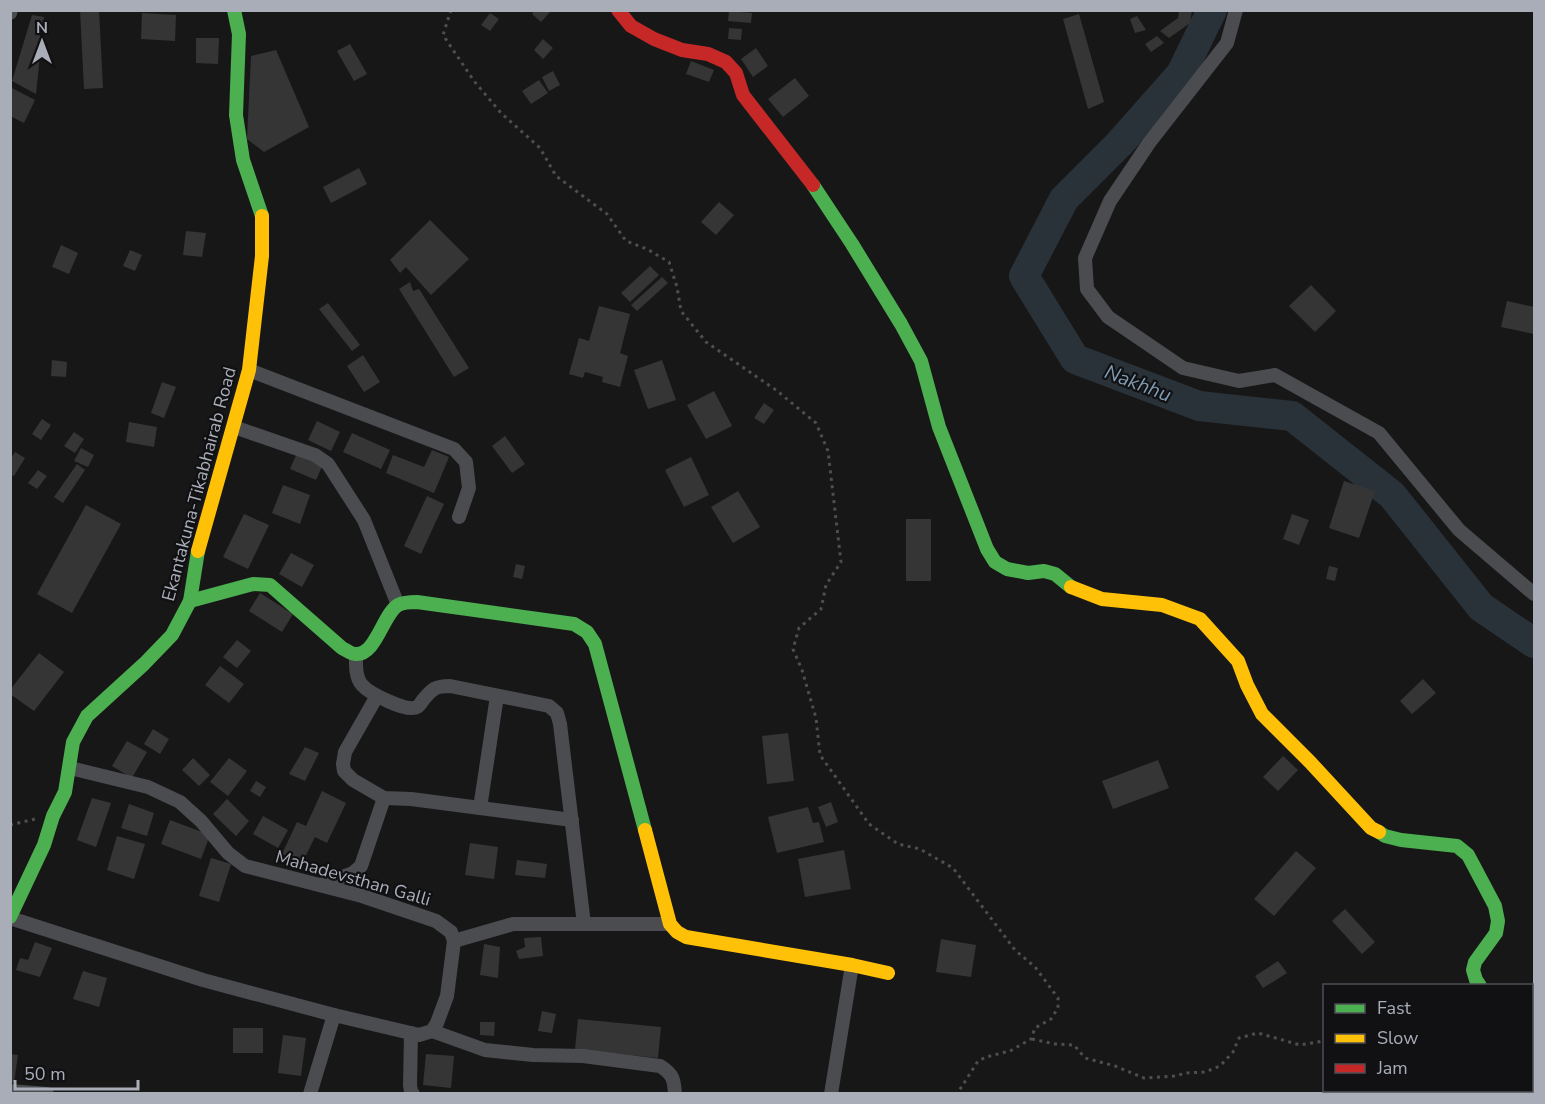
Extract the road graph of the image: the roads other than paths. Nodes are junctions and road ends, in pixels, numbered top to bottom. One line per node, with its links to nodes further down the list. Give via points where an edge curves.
1 (234, 10): 4 (street, Ekantakuna-Tikabhairab Road, via 239,34 236,114 243,160 262,214 262,256)
2 (618, 10): 24 (street, via 631,26 654,39 726,62 736,73 743,95 807,176 902,324 921,361 939,427 995,562 1007,569 1055,574 1071,586 1102,599 1162,605 1200,619 1238,661 1262,714 1371,828 1401,840 1457,846 1468,855 1495,906 1498,921 1496,933 1475,962 1473,970)
3 (1236, 10): 7 (street, via 1227,43 1149,143 1110,201 1085,258 1087,289 1108,317 1183,368 1239,381 1275,375 1380,433 1459,530)
4 (249, 370): 5 (street, Ekantakuna-Tikabhairab Road); 6 (street, via 454,449 466,462 469,488)
5 (234, 427): 8 (street, Ekantakuna-Tikabhairab Road, via 199,543); 9 (street, via 315,455 328,464 364,520)
6 (459, 517)
7 (1534, 594)
8 (190, 601): 10 (street, via 253,584 270,585 342,648); 13 (street, Ekantakuna-Tikabhairab Road, via 172,635 87,716 73,742)
9 (398, 605): 10 (street, via 377,639 364,652); 20 (street, via 417,602 563,622 587,632 595,644)
10 (356, 654): 11 (street, via 358,677)
11 (377, 696): 12 (street, via 409,709 417,707 439,686); 14 (street, via 345,752 343,764 353,780)
12 (497, 696): 15 (street); 16 (street, via 549,706 557,713)
13 (70, 768): 17 (street, Mahadevsthan Galli, via 148,787 180,802 245,866); 18 (street, Ekantakuna-Tikabhairab Road, via 44,845)
14 (384, 798): 15 (street); 17 (street, via 362,866)
15 (480, 808): 16 (street)
16 (572, 820): 19 (street)
17 (320, 885): 21 (street, Mahadevsthan Galli, via 436,921 451,932)
18 (10, 918): 25 (street, via 203,980)
19 (584, 924): 20 (street); 21 (street, via 513,924)
20 (670, 924): 22 (street, via 686,937)
21 (454, 941): 26 (street, via 447,996)
22 (852, 965): 23 (street); 33 (street)
23 (888, 973)
24 (1479, 984)
25 (334, 1015): 27 (street); 30 (street)
26 (432, 1031): 27 (street); 32 (street, via 485,1050 660,1066 669,1071)
27 (411, 1033): 31 (street)
28 (10, 1091): 29 (street)
29 (47, 1094)
30 (310, 1094)
31 (414, 1094)
32 (675, 1094)
33 (831, 1094)

